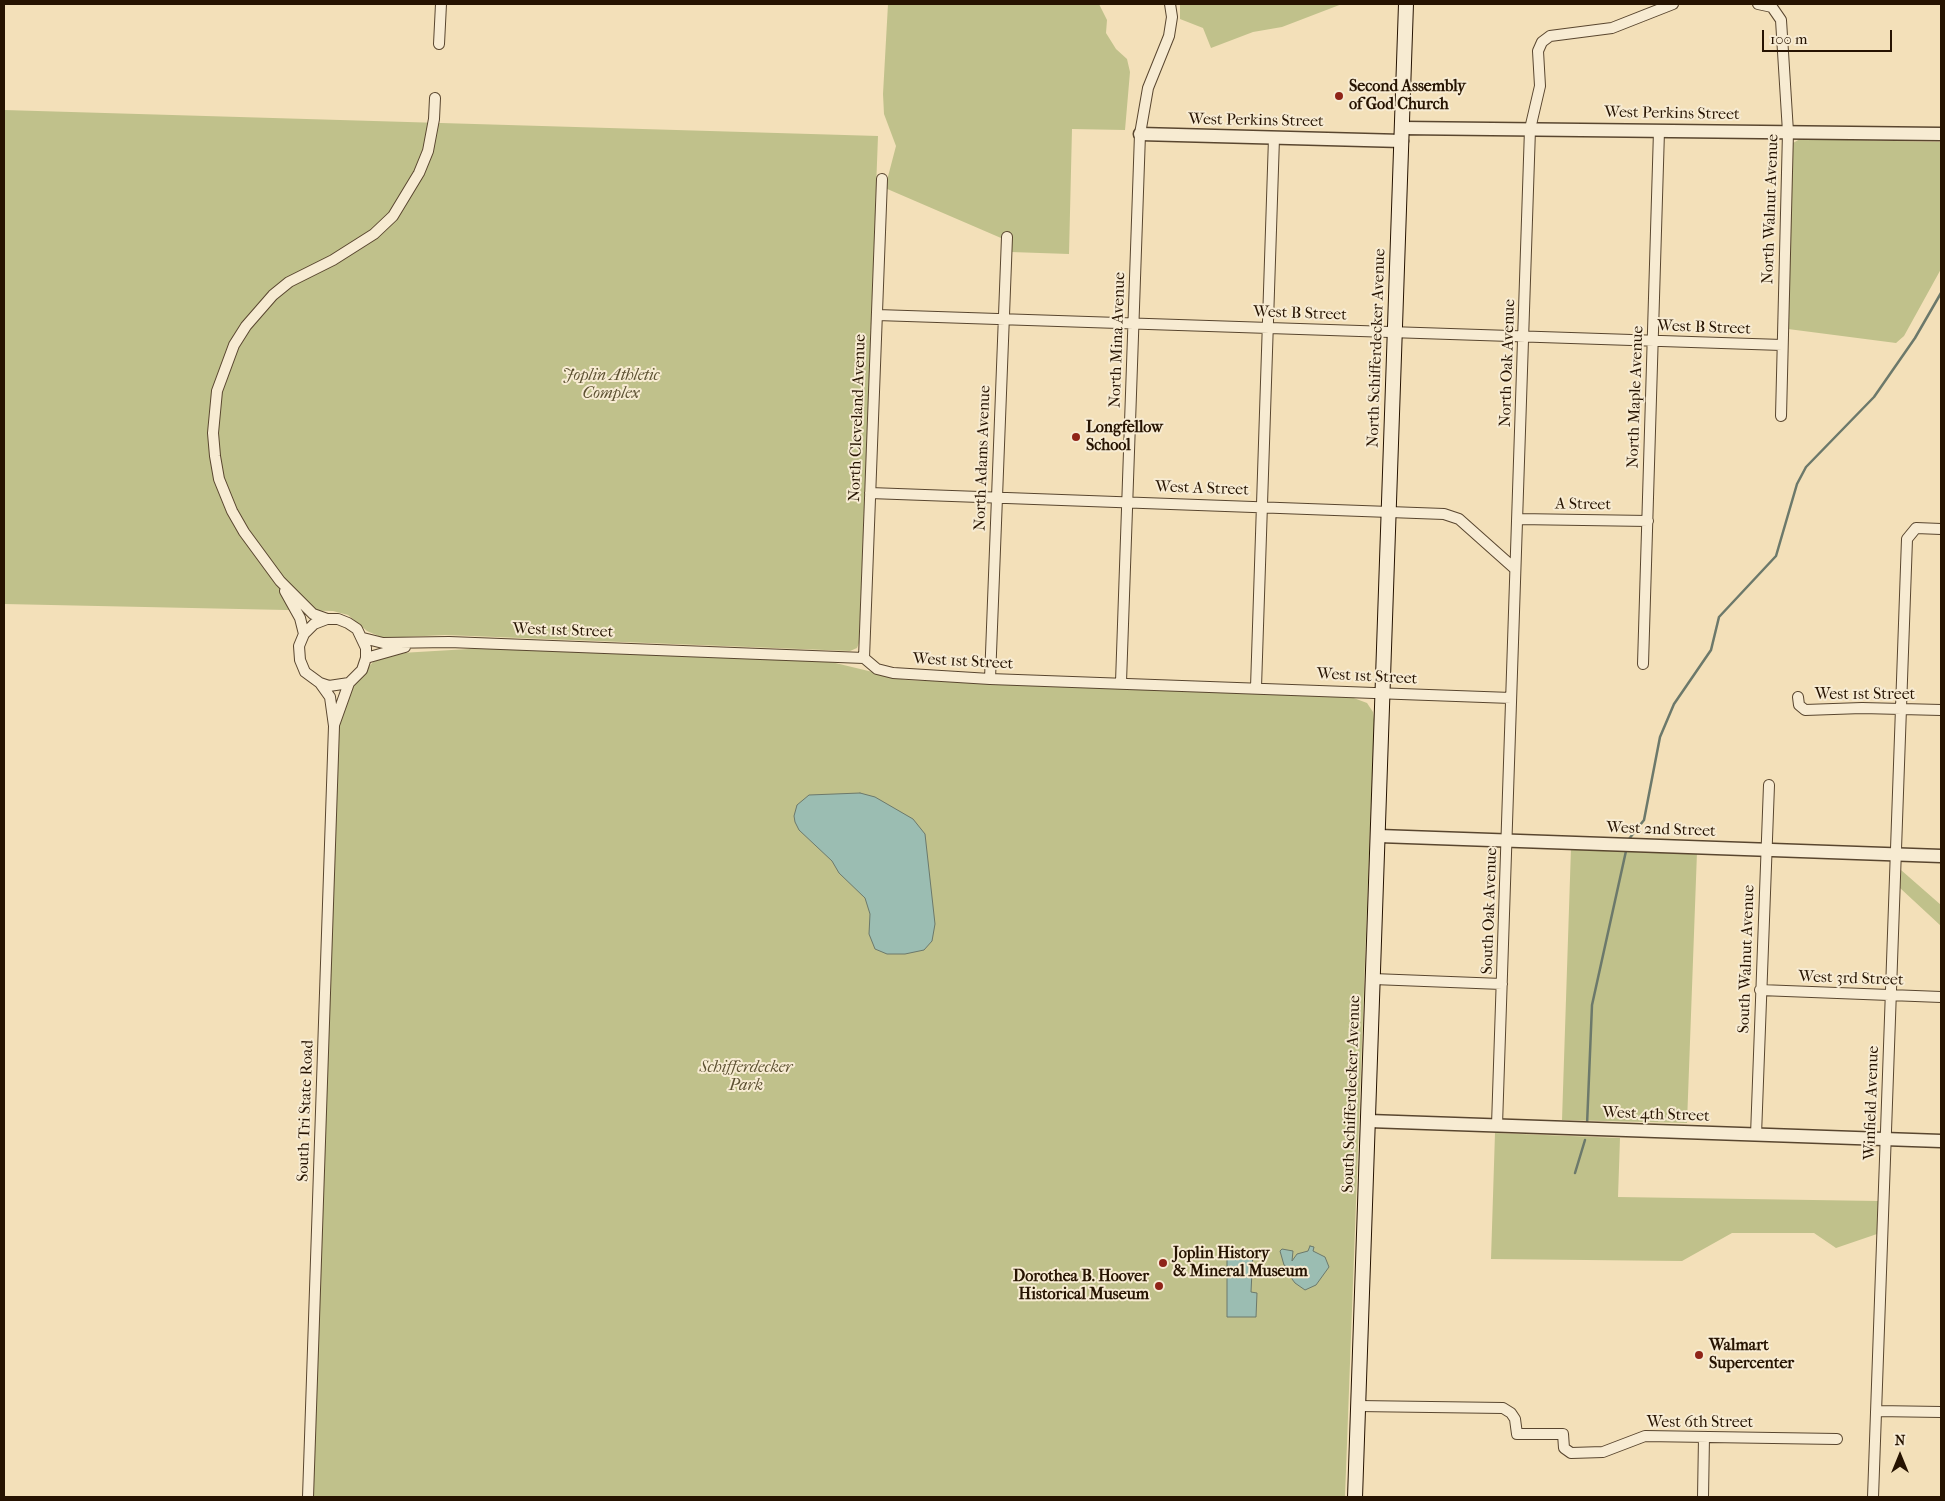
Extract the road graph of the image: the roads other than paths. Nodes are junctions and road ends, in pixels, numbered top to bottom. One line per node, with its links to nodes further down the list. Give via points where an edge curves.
1 (441, 4): 6 (street)
2 (1170, 4): 11 (street, North Mina Avenue, via 1169,36 1148,88)
3 (1406, 4): 12 (main road, North Schifferdecker Avenue)
4 (1673, 4): 8 (street, North Oak Avenue, via 1612,28 1550,36 1542,42 1538,51 1540,86)
5 (1758, 4): 10 (street, North Walnut Avenue, via 1772,7 1781,20)
6 (439, 44)
7 (436, 98): 35 (street, via 428,150 419,173 393,216 374,234 334,260 289,282 273,295 234,346 217,391 213,432 220,479 244,532)
8 (1530, 129): 9 (street, West Perkins Street); 12 (street, West Perkins Street); 22 (street, North Oak Avenue)
9 (1659, 130): 10 (street, West Perkins Street); 23 (street, North Maple Avenue)
10 (1788, 132): 13 (street, West Perkins Street); 24 (street, North Walnut Avenue)
11 (1140, 134): 14 (street, West Perkins Street); 19 (street, North Mina Avenue)
12 (1402, 134): 14 (street, West Perkins Street); 21 (main road, North Schifferdecker Avenue)
13 (1941, 134)
14 (1274, 138): 20 (street)
15 (882, 179): 17 (street, North Cleveland Avenue)
16 (1007, 237): 18 (street, North Adams Avenue)
17 (876, 315): 18 (street, West B Street); 26 (street, North Cleveland Avenue)
18 (1003, 319): 19 (street, West B Street); 27 (street, North Adams Avenue)
19 (1134, 323): 20 (street, West B Street); 28 (street, North Mina Avenue)
20 (1268, 328): 21 (street, West B Street); 29 (street)
21 (1395, 332): 22 (street, West B Street); 30 (main road, North Schifferdecker Avenue)
22 (1523, 337): 23 (street, West B Street); 31 (street, North Oak Avenue)
23 (1653, 341): 24 (street, West B Street); 32 (street, North Maple Avenue)
24 (1782, 345): 25 (street, North Walnut Avenue)
25 (1781, 416)
26 (870, 493): 27 (street, West A Street); 41 (street, North Cleveland Avenue)
27 (997, 498): 28 (street, West A Street); 43 (street, North Adams Avenue)
28 (1128, 502): 29 (street, West A Street); 44 (street, North Mina Avenue)
29 (1262, 506): 30 (street, West A Street); 47 (street)
30 (1389, 511): 34 (street, West A Street, via 1444,514 1459,519); 48 (main road, North Schifferdecker Avenue)
31 (1518, 519): 32 (street, A Street); 34 (street, North Oak Avenue)
32 (1648, 521): 42 (street, North Maple Avenue)
33 (1941, 529): 51 (street, Winfield Avenue, via 1916,528 1908,539)
34 (1514, 568): 50 (street, North Oak Avenue)
35 (280, 581): 36 (street, via 313,614); 37 (street, via 300,618)
36 (327, 619): 37 (street, via 314,624); 38 (street, via 348,622)
37 (304, 634): 45 (street, South Tri State Road, via 299,646 300,660 305,672)
38 (363, 638): 39 (street, West 1st Street, via 383,643); 40 (street)
39 (418, 643): 40 (street, West 1st Street); 41 (street, West 1st Street)
40 (366, 658): 46 (street, South Tri State Road, via 362,670)
41 (864, 658): 43 (street, West 1st Street, via 877,668 893,673)
42 (1643, 664)
43 (990, 679): 44 (street, West 1st Street)
44 (1121, 682): 47 (street, West 1st Street)
45 (320, 683): 46 (street, via 329,686); 53 (street, South Tri State Road, via 330,696)
46 (350, 684): 53 (street, South Tri State Road)
47 (1256, 687): 48 (street, West 1st Street)
48 (1383, 693): 50 (street, West 1st Street); 55 (main road, South Schifferdecker Avenue)
49 (1798, 697): 51 (street, West 1st Street, via 1799,705 1805,710)
50 (1511, 698): 56 (street, South Oak Avenue)
51 (1900, 709): 52 (street, West 1st Street); 58 (street, Winfield Avenue)
52 (1941, 710)
53 (334, 726): 75 (street, South Tri State Road)
54 (1769, 785): 57 (street, South Walnut Avenue)
55 (1379, 836): 56 (street, West 2nd Street); 60 (main road, South Schifferdecker Avenue)
56 (1507, 841): 57 (street, West 2nd Street); 61 (street, South Oak Avenue)
57 (1766, 850): 58 (street, West 2nd Street); 62 (street, South Walnut Avenue)
58 (1895, 854): 59 (street, West 2nd Street); 63 (street, Winfield Avenue)
59 (1941, 856)
60 (1373, 979): 61 (street); 65 (main road, South Schifferdecker Avenue)
61 (1502, 984): 66 (street, South Oak Avenue)
62 (1760, 990): 63 (street, West 3rd Street); 67 (street, South Walnut Avenue)
63 (1890, 996): 64 (street, West 3rd Street); 68 (street, Winfield Avenue)
64 (1941, 997)
65 (1369, 1121): 66 (street, West 4th Street); 70 (main road, South Schifferdecker Avenue)
66 (1497, 1125): 67 (street, West 4th Street)
67 (1756, 1135): 68 (street, West 4th Street)
68 (1885, 1139): 69 (street, West 4th Street); 71 (street, Winfield Avenue)
69 (1941, 1141)
70 (1358, 1406): 73 (street, West 6th Street, via 1503,1408 1515,1419 1517,1434 1563,1434 1564,1448 1571,1453 1603,1452 1644,1436); 76 (main road, South Schifferdecker Avenue)
71 (1876, 1411): 72 (street); 78 (street, Winfield Avenue)
72 (1941, 1412)
73 (1704, 1437): 74 (street, West 6th Street); 77 (street)
74 (1837, 1439)
75 (308, 1497)
76 (1355, 1497)
77 (1703, 1497)
78 (1873, 1497)

